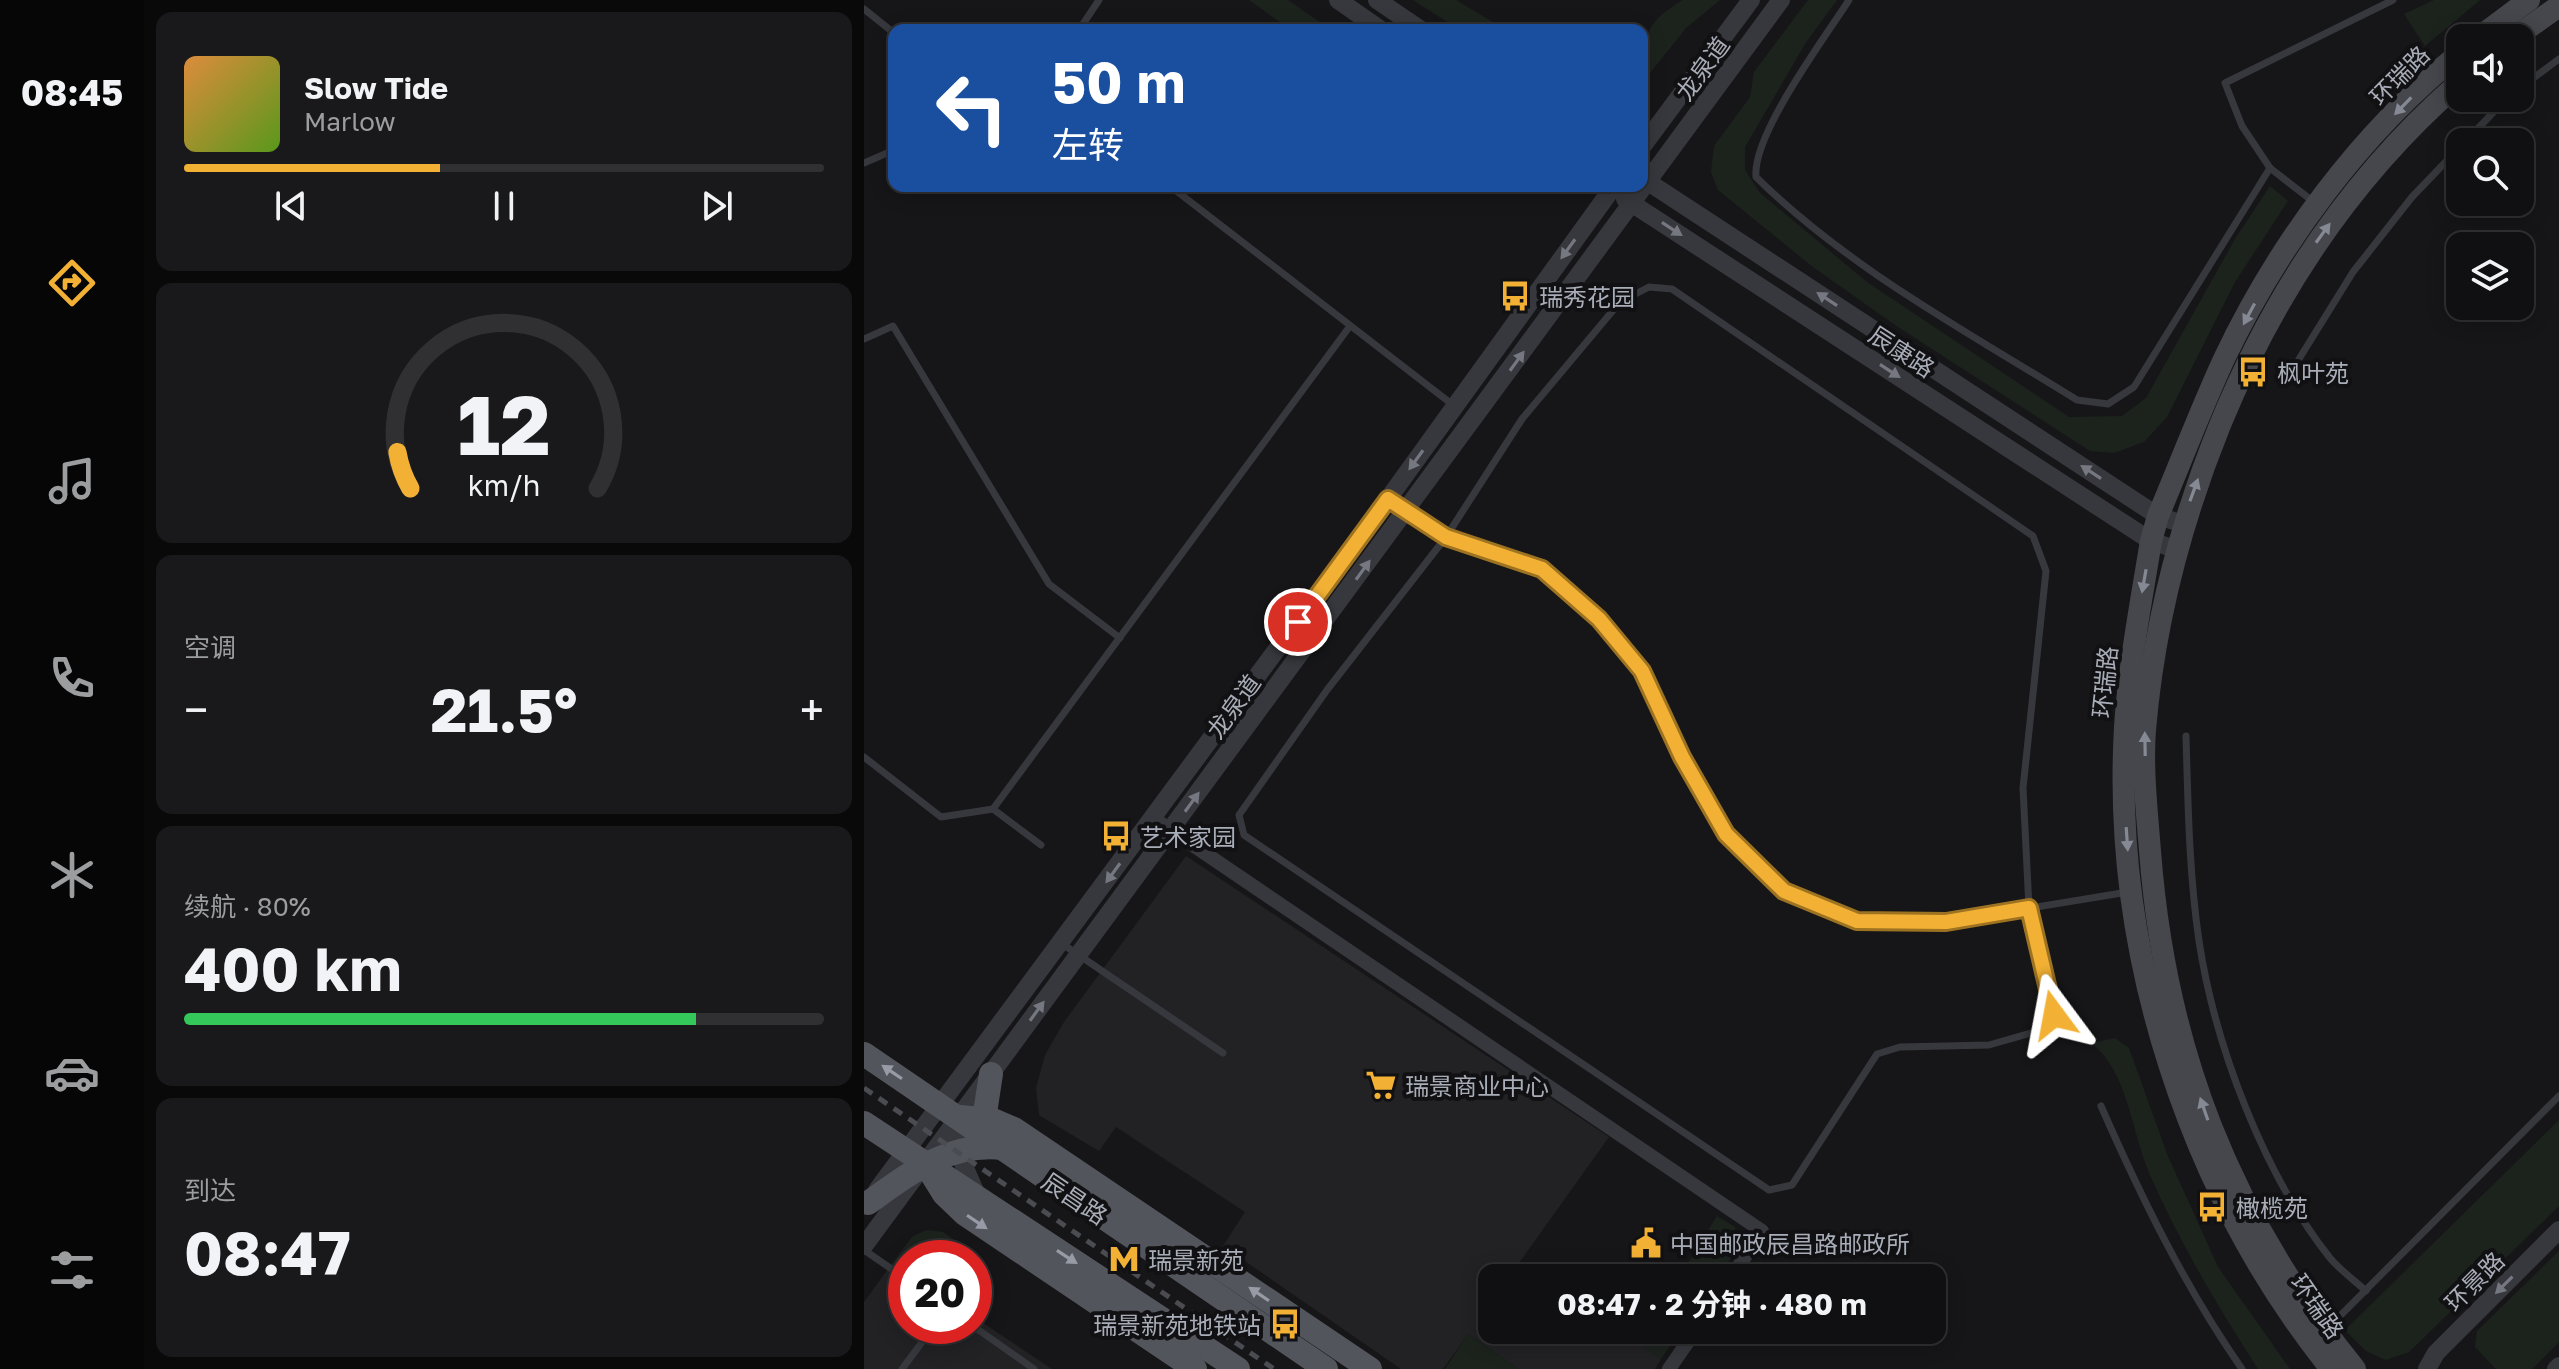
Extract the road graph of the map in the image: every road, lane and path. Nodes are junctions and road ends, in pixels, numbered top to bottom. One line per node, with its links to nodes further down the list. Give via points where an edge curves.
1 (1099, 0): 11 (lane)
2 (1338, 0): 12 (street)
3 (1377, 0): 13 (street)
4 (1751, 0): 23 (street, 龙泉道)
5 (1781, 0): 28 (street, 龙泉道)
6 (1849, 0): 27 (lane, via 1776,115 1754,160 1756,177 1882,277 2077,400 2108,404 2134,387)
7 (2393, 0): 27 (lane, via 2225,83 2242,126)
8 (2529, 0): 14 (main road)
9 (2559, 6): 15 (main road)
10 (864, 9): 16 (lane)
11 (1083, 24)
12 (1372, 24)
13 (1412, 24)
14 (2497, 24)
15 (2534, 24)
16 (888, 28)
17 (2559, 59): 19 (lane)
18 (2446, 66): 35 (main road, 环瑞路, one-way to 35, via 2390,120)
19 (2534, 78)
20 (2446, 96): 43 (main road, 环瑞路, one-way to 20, via 2243,370 2303,260 2383,158)
21 (2494, 112): 22 (lane)
22 (2478, 128)
23 (1648, 139)
24 (888, 153): 26 (lane)
25 (2446, 162): 38 (lane, via 2353,272)
26 (864, 163)
27 (2270, 168): 35 (lane)
28 (1648, 176)
29 (1648, 182): 42 (street, 辰康路, one-way to 29)
30 (1178, 192): 36 (lane)
31 (1606, 192): 39 (street, 龙泉道, one-way to 39)
32 (1617, 192): 34 (street, 辰康路)
33 (1639, 192): 34 (street, 龙泉道)
34 (1633, 204): 41 (street, 龙泉道, one-way to 34); 45 (street, 辰康路, one-way to 45)
35 (2318, 205): 42 (main road, 环瑞路, one-way to 42, via 2225,359)
36 (1350, 326): 39 (lane); 47 (lane)
37 (864, 339): 47 (lane, via 893,326 1049,584)
38 (2299, 359)
39 (1455, 406): 40 (street, 龙泉道, one-way to 40)
40 (1388, 499): 41 (lane); 51 (street, 龙泉道)
41 (1406, 511): 44 (lane); 52 (street, 龙泉道, one-way to 41)
42 (2158, 516): 43 (street, 辰康路); 45 (main road, 环瑞路)
43 (2183, 524): 46 (main road, 环瑞路)
44 (1446, 537): 55 (lane, via 1542,569 1599,619 1642,671 1726,834 1784,891 1857,921 1946,922); 55 (lane, via 1522,419 1620,302 1649,287 1672,289 2033,536 2046,571 2023,788); 55 (lane, via 1327,690 1239,815 1244,835 1769,1190 1792,1185 1877,1054 1900,1047 1989,1045 2048,1028 2054,1015)
45 (2151, 541): 46 (street, 辰康路); 54 (main road, 环瑞路, one-way to 54, via 2125,726)
46 (2175, 549): 76 (main road, 环瑞路, one-way to 46, via 2255,1227 2218,1148 2176,1015 2156,926 2145,733)
47 (1120, 638): 50 (lane)
48 (2186, 736): 75 (lane, via 2189,849 2199,943 2222,1039 2296,1210 2332,1261)
49 (864, 757): 50 (lane, via 941,817)
50 (993, 809): 53 (lane)
51 (1153, 818): 52 (street); 56 (street, 龙泉道, one-way to 56)
52 (1171, 830): 57 (street, 龙泉道); 73 (street, via 1762,1231)
53 (1041, 845)
54 (2130, 892): 55 (lane); 76 (main road, 环瑞路, via 2182,1106 2239,1232)
55 (2029, 908)
56 (1061, 943): 57 (lane); 60 (street, 龙泉道)
57 (1079, 955): 58 (lane); 60 (street, 龙泉道, one-way to 57)
58 (1223, 1053)
59 (864, 1054): 63 (main road, 辰昌路, one-way to 59)
60 (982, 1068): 63 (street); 64 (main road)
61 (2559, 1096): 75 (lane)
62 (2101, 1106): 87 (lane, via 2208,1320)
63 (950, 1111): 64 (main road); 66 (street); 67 (main road, 辰昌路); 68 (street)
64 (986, 1119): 67 (main road); 85 (main road, one-way to 64, via 1014,1129)
65 (864, 1123): 68 (main road)
66 (959, 1148): 67 (main road); 68 (main road); 69 (street)
67 (1003, 1148): 84 (main road, 辰昌路)
68 (916, 1158): 69 (main road); 70 (main road); 72 (street); 82 (main road, one-way to 82, via 965,1214)
69 (978, 1199): 83 (main road, one-way to 83)
70 (866, 1205)
71 (2559, 1230): 90 (street, 环景路, one-way to 90, via 2436,1353)
72 (864, 1248): 74 (lane)
73 (1740, 1264)
74 (888, 1266)
75 (2366, 1291): 76 (lane)
76 (2318, 1338): 88 (main road, 环瑞路); 89 (main road, 环瑞路)
77 (992, 1339): 81 (lane)
78 (921, 1344): 80 (lane)
79 (1686, 1344): 86 (street)
80 (902, 1369)
81 (1034, 1369)
82 (1195, 1369)
83 (1238, 1369)
84 (1326, 1369)
85 (1370, 1369)
86 (1669, 1369)
87 (2242, 1369)
88 (2331, 1369)
89 (2355, 1369)
90 (2427, 1369)

